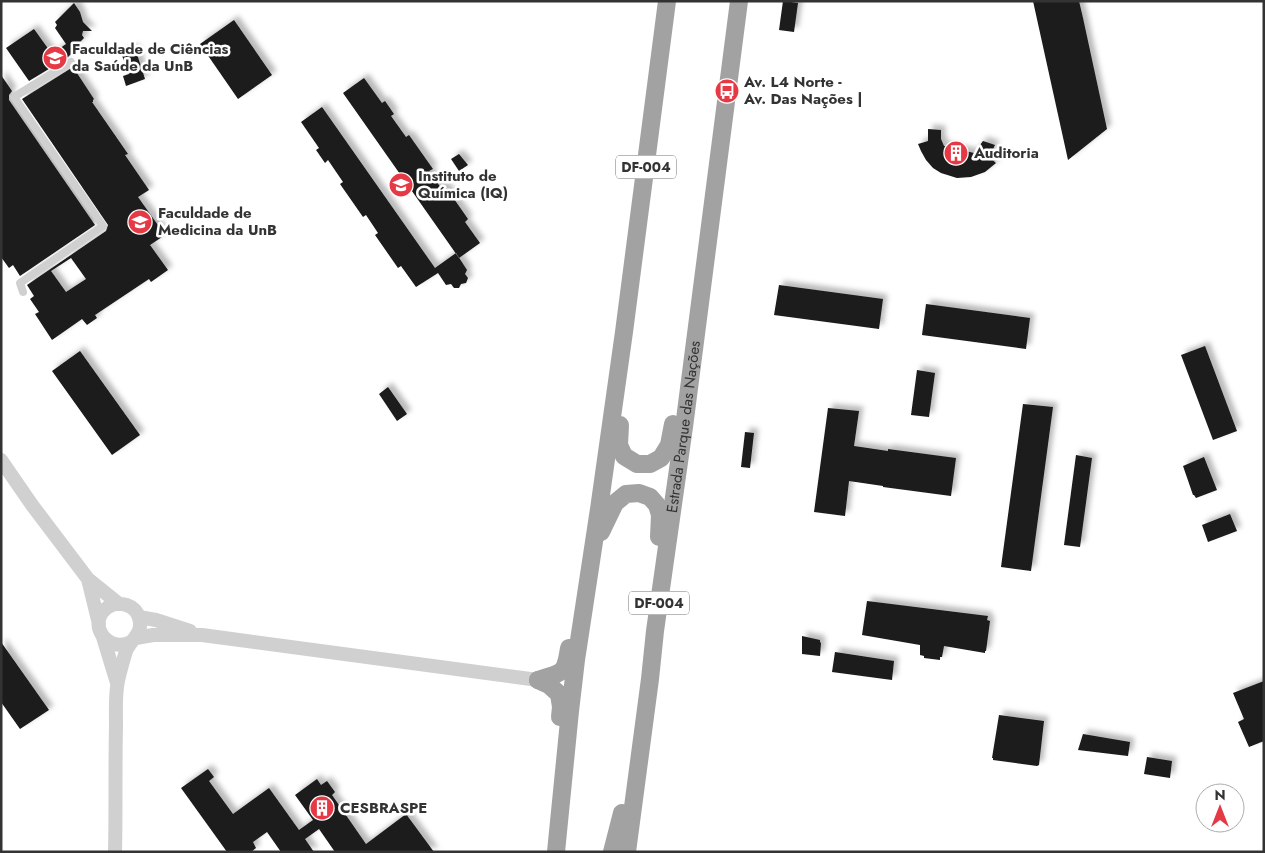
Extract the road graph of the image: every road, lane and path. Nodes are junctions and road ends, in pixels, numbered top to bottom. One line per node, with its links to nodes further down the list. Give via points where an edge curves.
1 (658, 1): 4 (highway)
2 (667, 1): 4 (highway, DF-004)
3 (739, 1): 7 (highway, Estrada Parque das Nações / DF-004)
4 (662, 45): 8 (highway, DF-004)
5 (71, 62): 6 (street, via 14,97 103,226 20,283)
6 (23, 292)
7 (696, 329): 8 (highway, via 683,364 669,445 661,458 650,464 637,464 630,460 619,445 626,377); 15 (highway, Estrada Parque das Nações / DF-004)
8 (624, 332): 10 (highway, DF-004)
9 (1, 460): 11 (street)
10 (594, 539): 15 (highway, via 605,526 615,503 626,494 639,493 650,497 657,505 660,530 650,606 650,619); 18 (highway, via 583,555 579,571 565,668 560,673); 21 (highway, DF-004, via 576,660)
11 (88, 579): 12 (street); 14 (street)
12 (119, 604): 13 (street, via 128,605); 14 (street, via 102,614)
13 (139, 618): 16 (street); 17 (street, via 139,632)
14 (101, 631): 17 (street, via 116,645); 19 (street)
15 (655, 631): 20 (highway, Estrada Parque das Nações / DF-004)
16 (202, 635): 17 (street, via 153,635); 18 (street)
17 (133, 640): 19 (street, via 126,650)
18 (538, 680): 21 (highway, via 554,688 561,701 550,794 552,813)
19 (117, 683): 22 (street)
20 (642, 738): 24 (highway); 25 (highway, Estrada Parque das Nações / DF-004)
21 (559, 827): 23 (highway, DF-004)
22 (114, 852)
23 (556, 852)
24 (612, 852)
25 (627, 852)

